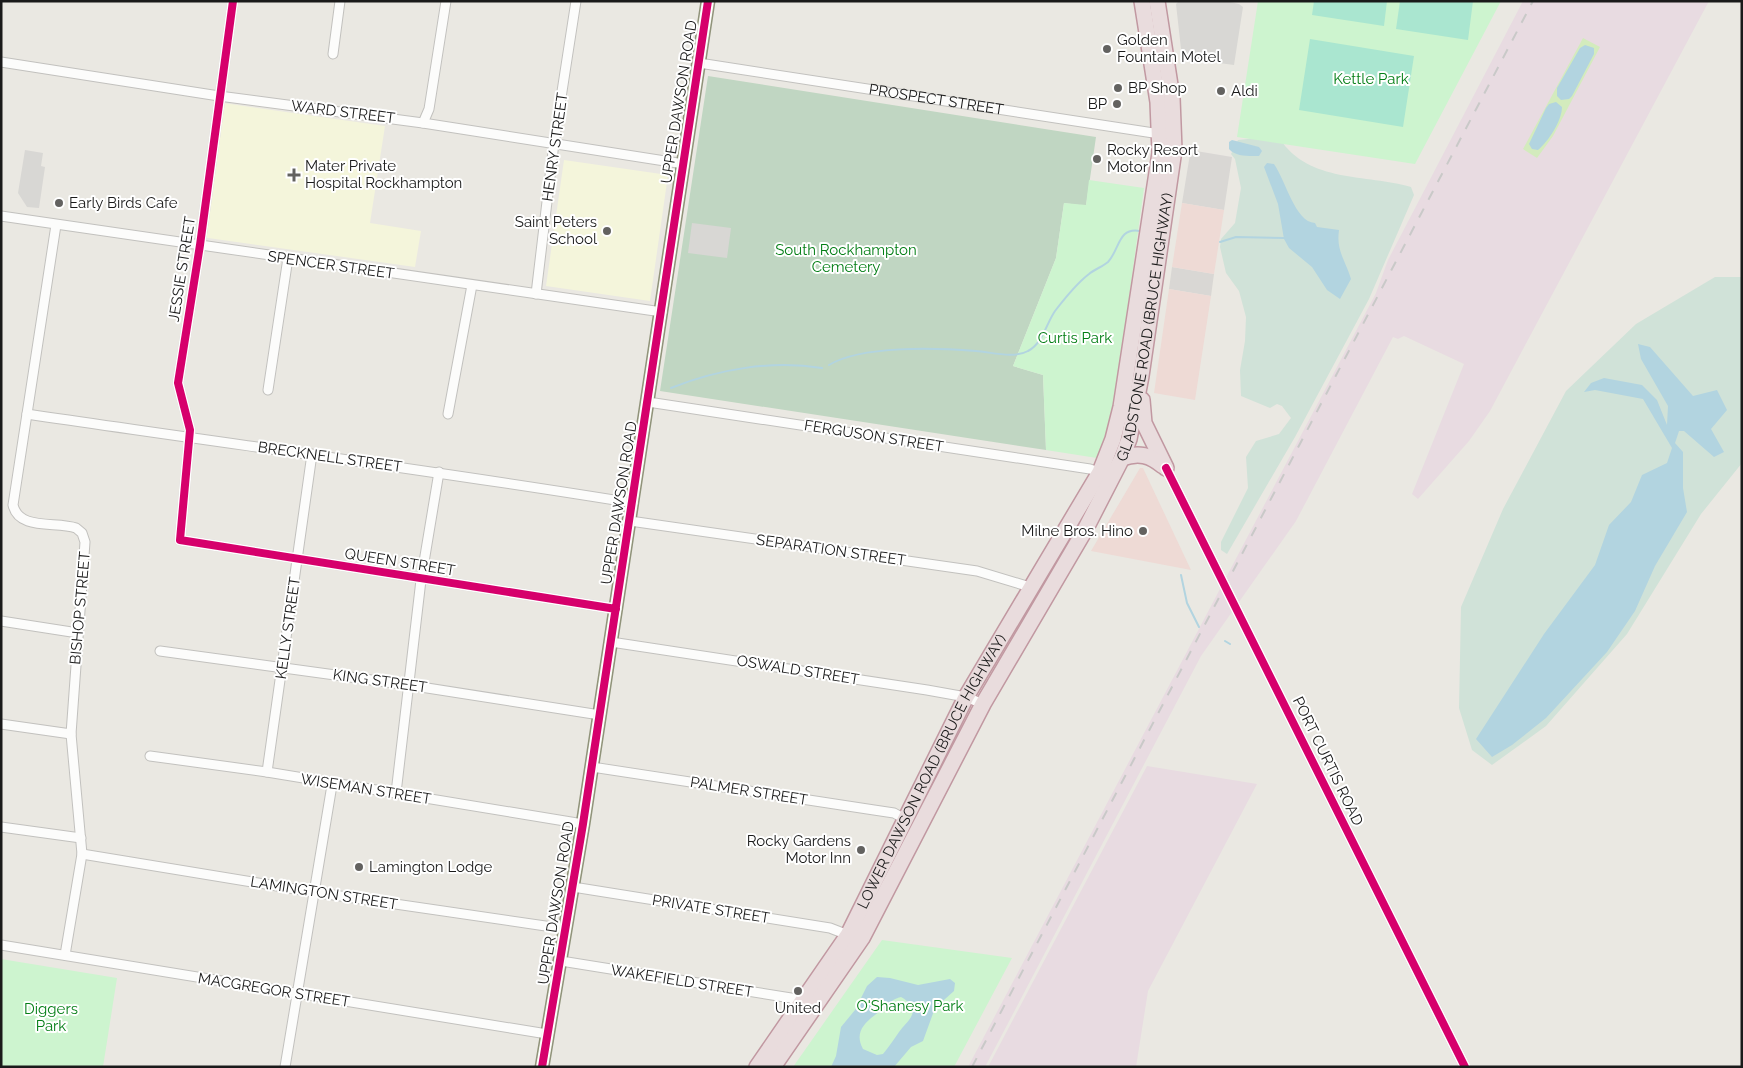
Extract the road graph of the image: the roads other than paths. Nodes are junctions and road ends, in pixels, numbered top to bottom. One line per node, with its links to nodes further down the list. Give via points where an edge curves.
1 (233, 1): 11 (street, JESSIE STREET)
2 (340, 1): 8 (street)
3 (446, 1): 12 (street, via 429,109)
4 (576, 1): 14 (street, HENRY STREET)
5 (708, 1): 10 (street, UPPER DAWSON ROAD)
6 (1142, 1): 13 (highway, GLADSTONE ROAD (BRUCE HIGHWAY))
7 (1157, 1): 13 (highway, GLADSTONE ROAD (BRUCE HIGHWAY), via 1172,98)
8 (333, 54)
9 (1, 62): 11 (street, WARD STREET)
10 (699, 64): 13 (street, PROSPECT STREET); 15 (street, UPPER DAWSON ROAD)
11 (219, 96): 12 (street, WARD STREET); 18 (street, JESSIE STREET)
12 (423, 122): 14 (street, WARD STREET)
13 (1167, 135): 23 (highway, GLADSTONE ROAD (BRUCE HIGHWAY), via 1167,202); 33 (highway, GLADSTONE ROAD (BRUCE HIGHWAY), via 1158,173 1121,407)
14 (554, 143): 15 (street, WARD STREET); 21 (street, HENRY STREET)
15 (684, 164): 22 (street, UPPER DAWSON ROAD)
16 (1, 216): 17 (street, SPENCER STREET)
17 (56, 224): 18 (street, SPENCER STREET); 26 (street, BISHOP STREET)
18 (200, 245): 19 (street, SPENCER STREET); 28 (street, JESSIE STREET, via 178,383 188,416)
19 (288, 258): 20 (street, SPENCER STREET); 24 (street)
20 (472, 285): 21 (street, SPENCER STREET); 27 (street)
21 (536, 294): 22 (street, SPENCER STREET)
22 (662, 312): 25 (street, UPPER DAWSON ROAD)
23 (1141, 376): 30 (highway, GLADSTONE ROAD (BRUCE HIGHWAY)); 31 (highway, via 1144,423)
24 (268, 390)
25 (648, 402): 33 (street, FERGUSON STREET); 35 (street, UPPER DAWSON ROAD)
26 (27, 414): 28 (street, BRECKNELL STREET); 43 (street, BISHOP STREET, via 13,505 23,519 71,527 84,536)
27 (448, 414)
28 (190, 438): 29 (street, BRECKNELL STREET); 37 (street, JESSIE STREET)
29 (312, 454): 32 (street, BRECKNELL STREET); 38 (street, KELLY STREET)
30 (1122, 458): 31 (highway, via 1134,454 1147,455); 34 (highway, GLADSTONE ROAD (BRUCE HIGHWAY))
31 (1166, 468): 54 (street, PORT CURTIS ROAD)
32 (439, 472): 35 (street, BRECKNELL STREET); 39 (street)
33 (1100, 472): 40 (highway, LOWER DAWSON ROAD (BRUCE HIGHWAY))
34 (1116, 474): 49 (highway, LOWER DAWSON ROAD (BRUCE HIGHWAY))
35 (633, 503): 36 (street, UPPER DAWSON ROAD)
36 (630, 521): 40 (street, SEPARATION STREET, via 977,572); 41 (street, UPPER DAWSON ROAD)
37 (180, 540): 38 (street, QUEEN STREET)
38 (298, 560): 39 (street, QUEEN STREET); 46 (street, KELLY STREET)
39 (421, 580): 41 (street, QUEEN STREET); 47 (street)
40 (1030, 587): 48 (highway, LOWER DAWSON ROAD (BRUCE HIGHWAY))
41 (616, 609): 44 (street, UPPER DAWSON ROAD)
42 (1, 621): 43 (street)
43 (78, 633): 52 (street, BISHOP STREET)
44 (611, 642): 48 (street, OSWALD STREET); 50 (street, UPPER DAWSON ROAD)
45 (160, 651): 46 (street, KING STREET)
46 (282, 668): 47 (street, KING STREET); 57 (street, KELLY STREET)
47 (408, 685): 50 (street, KING STREET); 59 (street)
48 (966, 697): 49 (street, OSWALD STREET); 60 (highway, LOWER DAWSON ROAD (BRUCE HIGHWAY))
49 (983, 704): 78 (highway, LOWER DAWSON ROAD (BRUCE HIGHWAY), via 862,938)
50 (600, 715): 56 (street, UPPER DAWSON ROAD)
51 (1, 724): 52 (street)
52 (71, 734): 63 (street, BISHOP STREET)
53 (1315, 741): 54 (street)
54 (1305, 745): 79 (street, PORT CURTIS ROAD)
55 (150, 756): 57 (street, WISEMAN STREET)
56 (592, 767): 60 (street, PALMER STREET, via 894,813); 61 (street, UPPER DAWSON ROAD)
57 (267, 772): 58 (street, WISEMAN STREET)
58 (332, 784): 59 (street, WISEMAN STREET); 66 (street)
59 (396, 793): 61 (street, WISEMAN STREET)
60 (905, 819): 68 (highway, LOWER DAWSON ROAD (BRUCE HIGHWAY))
61 (583, 824): 65 (street, UPPER DAWSON ROAD)
62 (1, 827): 63 (street)
63 (82, 838): 64 (street, BISHOP STREET)
64 (82, 854): 66 (street, LAMINGTON STREET); 70 (street, BISHOP STREET)
65 (573, 887): 67 (street, UPPER DAWSON ROAD); 68 (street, PRIVATE STREET, via 830,928)
66 (313, 892): 67 (street, LAMINGTON STREET); 72 (street)
67 (566, 929): 71 (street, UPPER DAWSON ROAD)
68 (848, 935): 73 (highway, LOWER DAWSON ROAD (BRUCE HIGHWAY))
69 (1, 945): 70 (street, MACGREGOR STREET)
70 (65, 955): 72 (street, MACGREGOR STREET)
71 (561, 961): 73 (street, WAKEFIELD STREET, via 791,998); 74 (street, UPPER DAWSON ROAD)
72 (297, 994): 74 (street, MACGREGOR STREET); 75 (street)
73 (801, 1005): 77 (highway, LOWER DAWSON ROAD (BRUCE HIGHWAY))
74 (547, 1034): 76 (street, UPPER DAWSON ROAD)
75 (285, 1067)
76 (542, 1067)
77 (757, 1067)
78 (773, 1067)
79 (1465, 1067)

